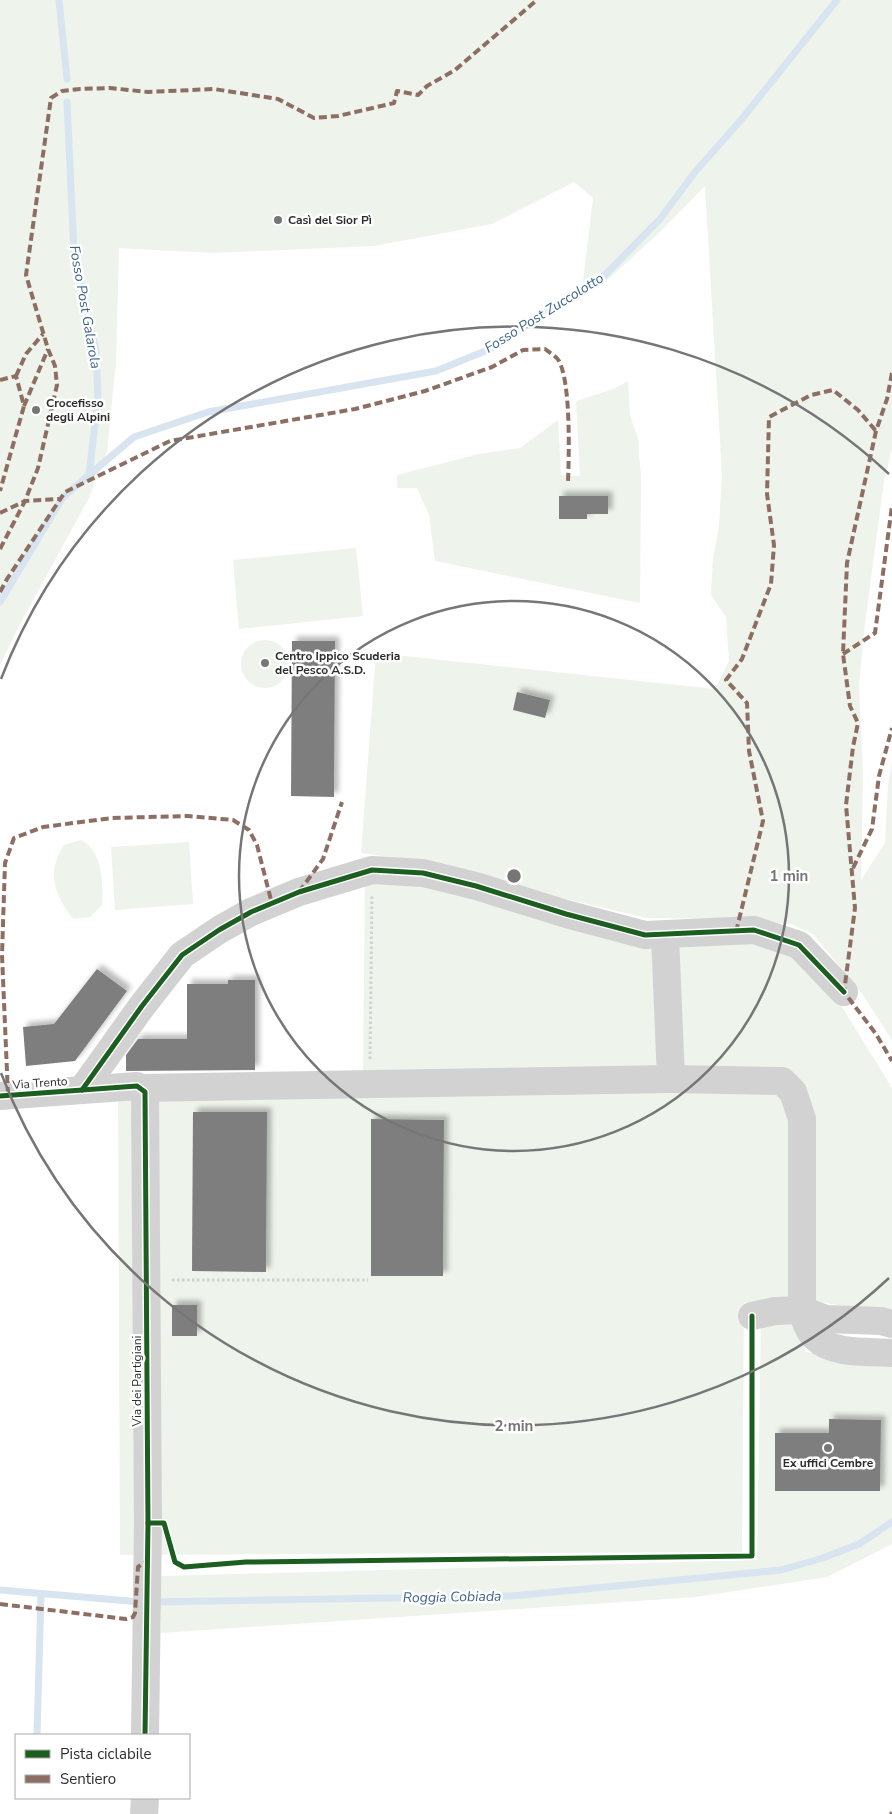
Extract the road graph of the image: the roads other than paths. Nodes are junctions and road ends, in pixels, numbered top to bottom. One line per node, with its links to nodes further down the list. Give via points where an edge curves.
1 (665, 934): 2 (street, via 754,930 799,945); 3 (street); 5 (street, via 645,935 476,886 372,862 251,912 182,955)
2 (844, 992)
3 (671, 1079): 4 (street); 7 (street, via 782,1081 793,1092 802,1119)
4 (142, 1088): 5 (street); 11 (street, Via dei Partigiani, via 145,1092 148,1567)
5 (82, 1090): 6 (street, Via Trento)
6 (0, 1096)
7 (802, 1310): 8 (street, via 775,1310); 9 (street, via 826,1319); 10 (street, via 816,1338 834,1348)
8 (752, 1316)
9 (892, 1324)
10 (892, 1352)
11 (146, 1734)
12 (145, 1799): 13 (street)
13 (144, 1814)

